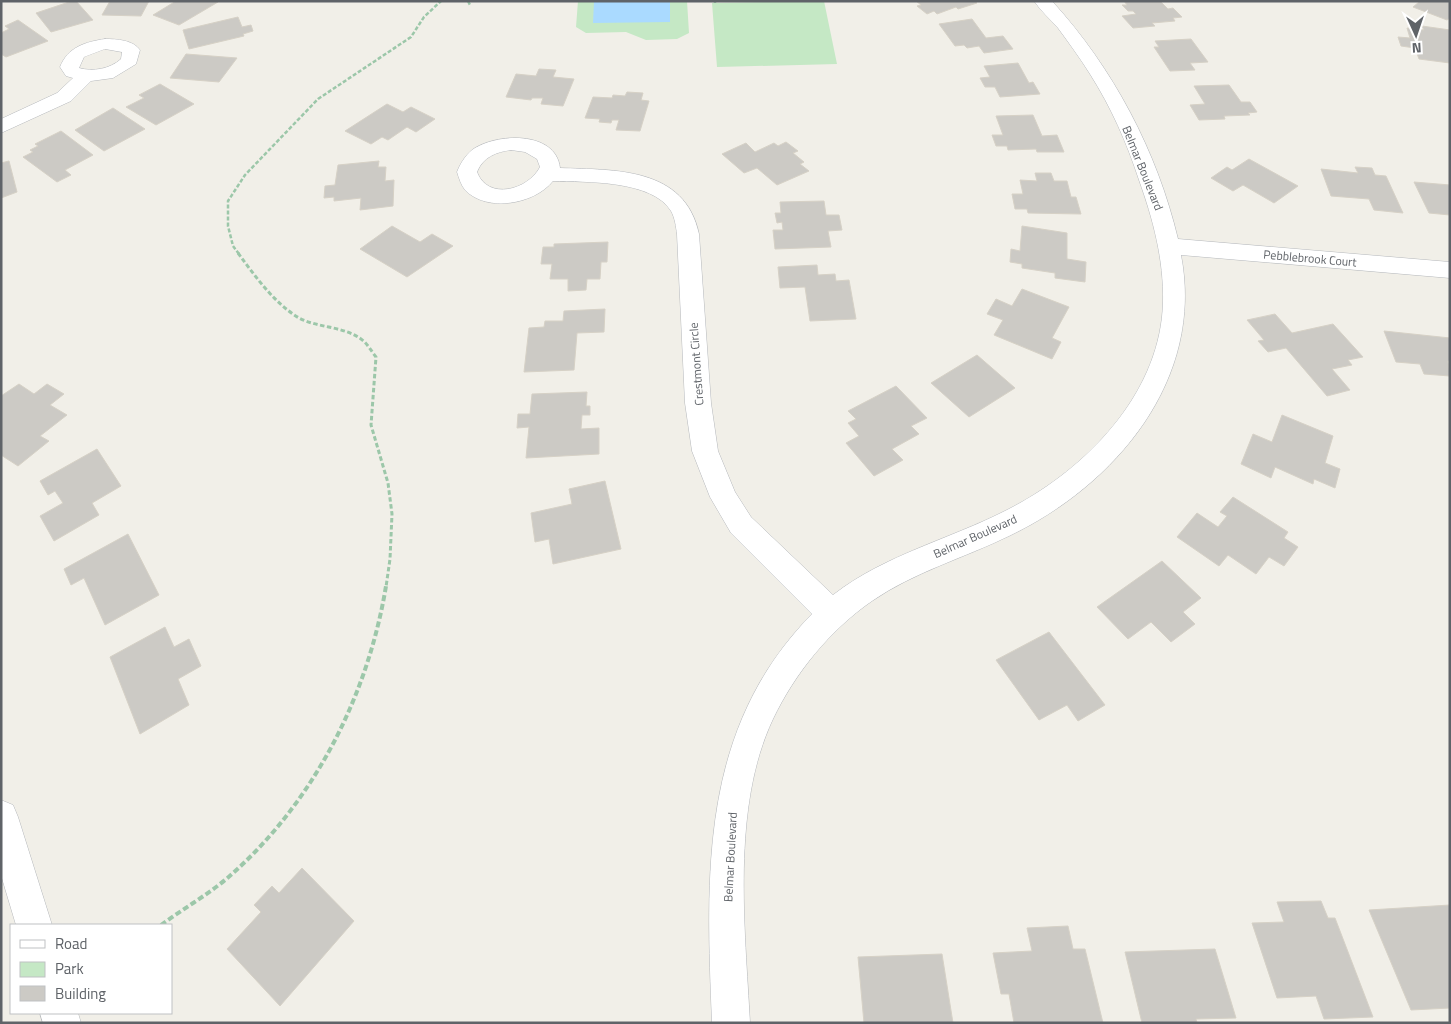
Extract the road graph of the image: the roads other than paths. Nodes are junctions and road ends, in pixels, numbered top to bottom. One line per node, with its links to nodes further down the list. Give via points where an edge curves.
1 (1042, 1): 5 (street, Belmar Boulevard, via 1079,45 1115,104 1146,168)
2 (86, 76): 3 (street, via 64,97)
3 (1, 127)
4 (549, 174): 7 (street, Crestmont Circle, via 634,182 666,194 678,204 685,217 688,234 698,403 705,451 724,497 741,525)
5 (1170, 246): 6 (street, Pebblebrook Court); 7 (street, Belmar Boulevard, via 1175,281 1174,317 1168,350 1149,392 1122,434 1092,466 1040,505 1002,527 876,582)
6 (1450, 270)
7 (832, 614): 10 (street, Belmar Boulevard, via 781,675 755,722 735,790 728,842)
8 (1, 817): 9 (street)
9 (34, 924)
10 (731, 1023)

